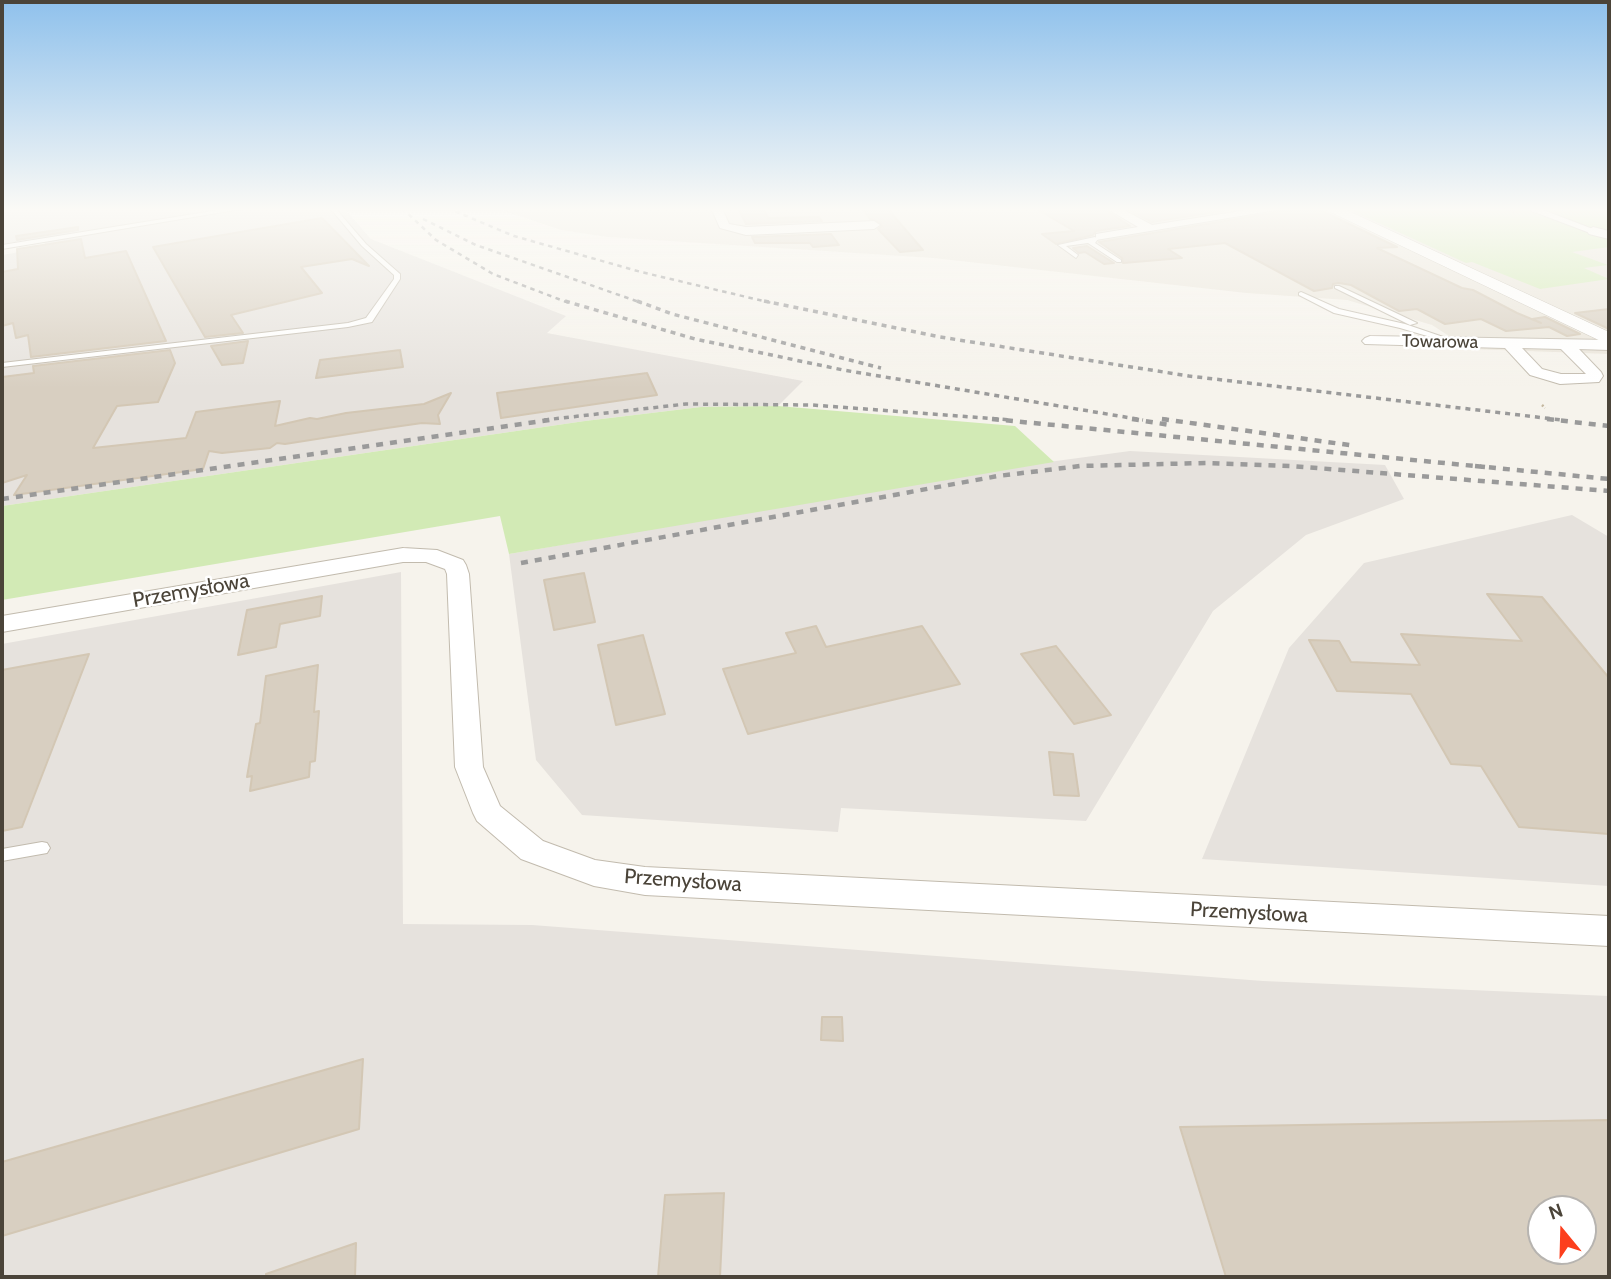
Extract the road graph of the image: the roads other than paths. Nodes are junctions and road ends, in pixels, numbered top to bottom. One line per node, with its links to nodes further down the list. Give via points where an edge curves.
1 (390, 268): 11 (lane, via 397,279 369,320)
2 (1457, 268): 5 (street)
3 (1337, 287): 7 (lane)
4 (1301, 294): 7 (lane, via 1337,311)
5 (1609, 339)
6 (1370, 341): 7 (street, Towarowa)
7 (1454, 343): 8 (street, Towarowa)
8 (1509, 343): 9 (street, Towarowa); 9 (street, Towarowa, via 1536,372 1560,379 1592,379 1593,372)
9 (1565, 344): 10 (street, Towarowa)
10 (1609, 345)
11 (2, 365)
12 (2, 624): 15 (street, Przemysłowa, via 403,555 429,555 455,565 458,574 469,767 488,813 532,850 594,873 645,881)
13 (42, 848): 14 (lane)
14 (2, 855)
15 (1609, 931)

